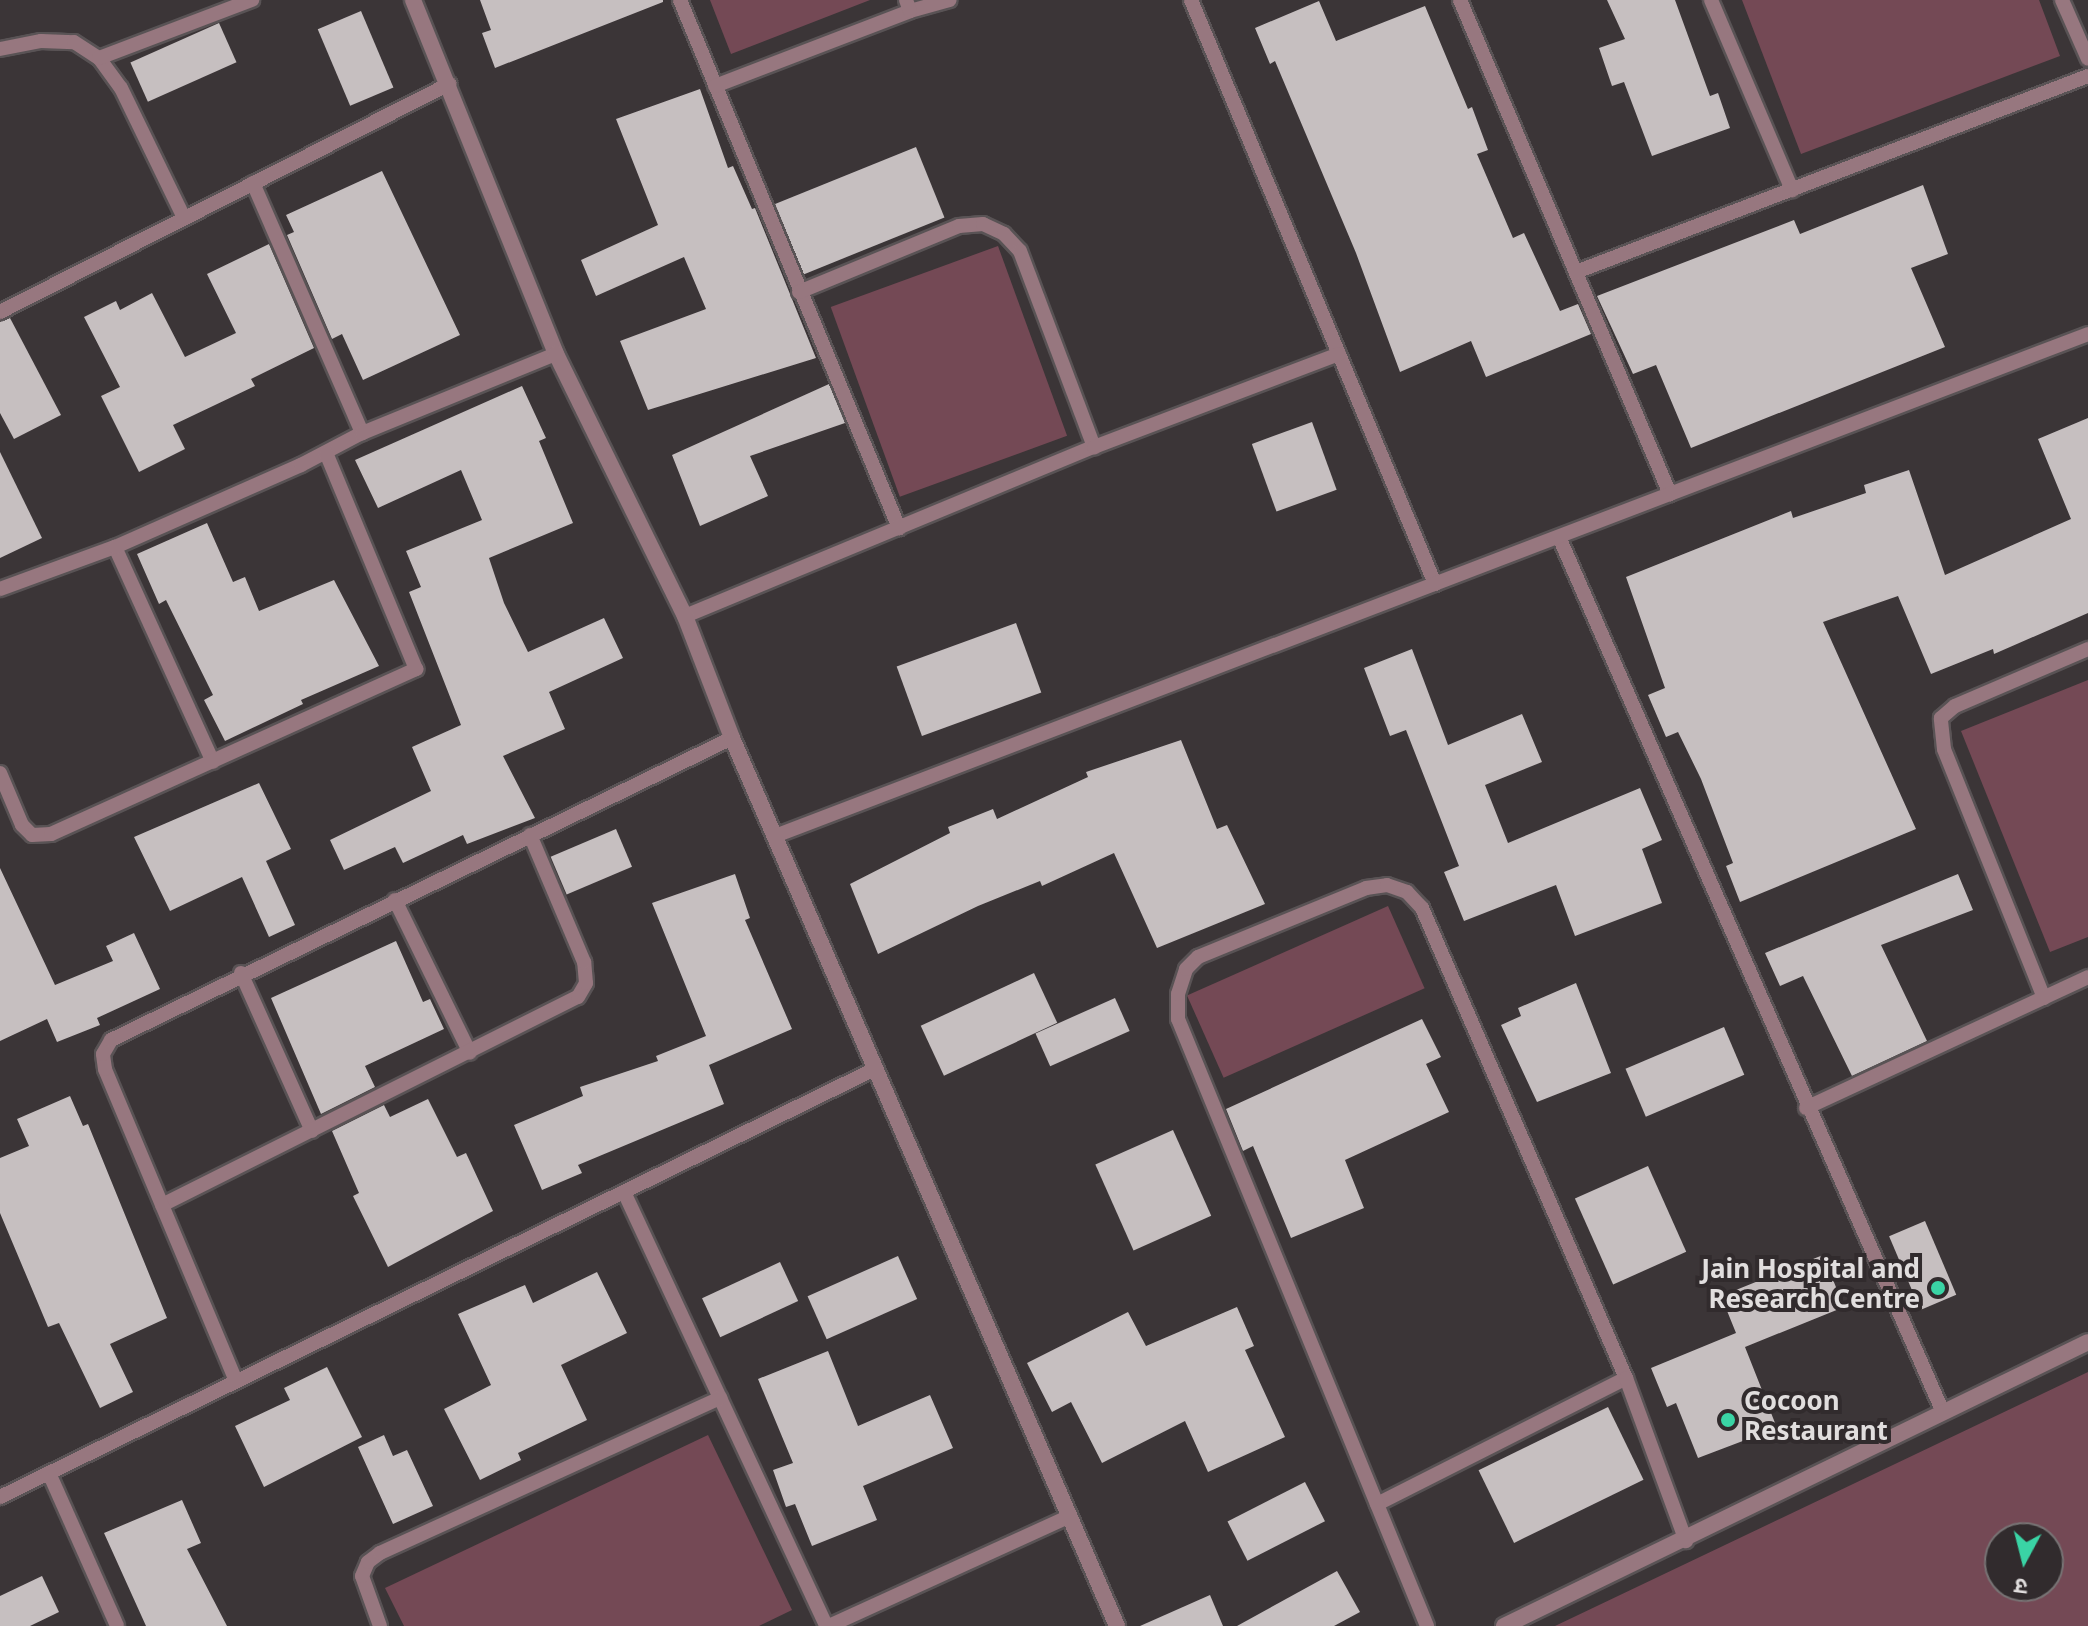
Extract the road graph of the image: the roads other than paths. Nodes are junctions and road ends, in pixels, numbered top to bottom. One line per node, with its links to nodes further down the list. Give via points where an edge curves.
1 (252, 0): 11 (lane)
2 (413, 0): 14 (street)
3 (680, 0): 15 (lane)
4 (950, 0): 9 (lane)
5 (1191, 0): 24 (lane)
6 (1460, 0): 19 (lane)
7 (1711, 0): 17 (lane)
8 (2062, 0): 12 (lane)
9 (908, 5): 15 (lane)
10 (0, 49): 11 (lane, via 41,41 74,42)
11 (99, 58): 18 (lane, via 121,88)
12 (2088, 59)
13 (2088, 76): 17 (lane)
14 (449, 84): 16 (lane); 23 (street)
15 (715, 86): 20 (lane)
16 (253, 183): 18 (lane); 25 (lane)
17 (1792, 190): 19 (lane)
18 (184, 218): 21 (lane)
19 (1576, 272): 28 (lane)
20 (799, 292): 26 (lane, via 959,226 983,224 1004,234 1020,251); 29 (lane)
21 (0, 312)
22 (2088, 334): 28 (lane)
23 (556, 354): 25 (lane); 34 (street)
24 (1339, 354): 26 (lane); 32 (lane)
25 (362, 433): 27 (lane)
26 (1094, 447): 29 (lane)
27 (326, 453): 31 (lane); 37 (lane, via 416,669)
28 (1670, 494): 30 (lane)
29 (899, 528): 34 (lane)
30 (1559, 537): 32 (lane); 47 (lane)
31 (115, 547): 33 (lane); 37 (lane)
32 (1435, 584): 40 (lane)
33 (0, 589)
34 (685, 616): 36 (street)
35 (2088, 649): 44 (lane, via 1955,706 1941,718 1944,749)
36 (732, 738): 39 (lane); 40 (street)
37 (213, 762): 38 (lane, via 51,834 32,835 22,825)
38 (0, 773)
39 (530, 835): 41 (lane); 45 (lane, via 584,962 586,983 567,1005)
40 (775, 836): 46 (street)
41 (395, 900): 42 (lane); 45 (lane)
42 (241, 973): 48 (lane); 50 (lane, via 127,1028 103,1054)
43 (2088, 977): 44 (lane)
44 (2044, 998): 47 (lane)
45 (470, 1053): 48 (lane)
46 (875, 1069): 49 (lane); 59 (street)
47 (1806, 1108): 55 (lane)
48 (312, 1131): 50 (lane)
49 (624, 1192): 53 (lane); 54 (lane)
50 (162, 1205): 53 (lane)
51 (2088, 1342): 55 (street)
52 (1626, 1378): 58 (lane); 58 (lane, via 1422,908 1407,892 1387,885 1366,888 1198,957 1186,969 1178,994 1183,1040); 60 (lane)
53 (236, 1381): 56 (lane)
54 (720, 1398): 62 (lane, via 380,1553 362,1576); 63 (lane)
55 (1942, 1410): 60 (street)
56 (49, 1473): 57 (lane); 61 (lane)
57 (0, 1497)
58 (1377, 1504): 65 (lane)
59 (1070, 1516): 63 (lane); 64 (street)
60 (1686, 1541): 66 (street)
61 (117, 1626)
62 (380, 1626)
63 (828, 1626)
64 (1117, 1626)
65 (1427, 1626)
66 (1504, 1626)

